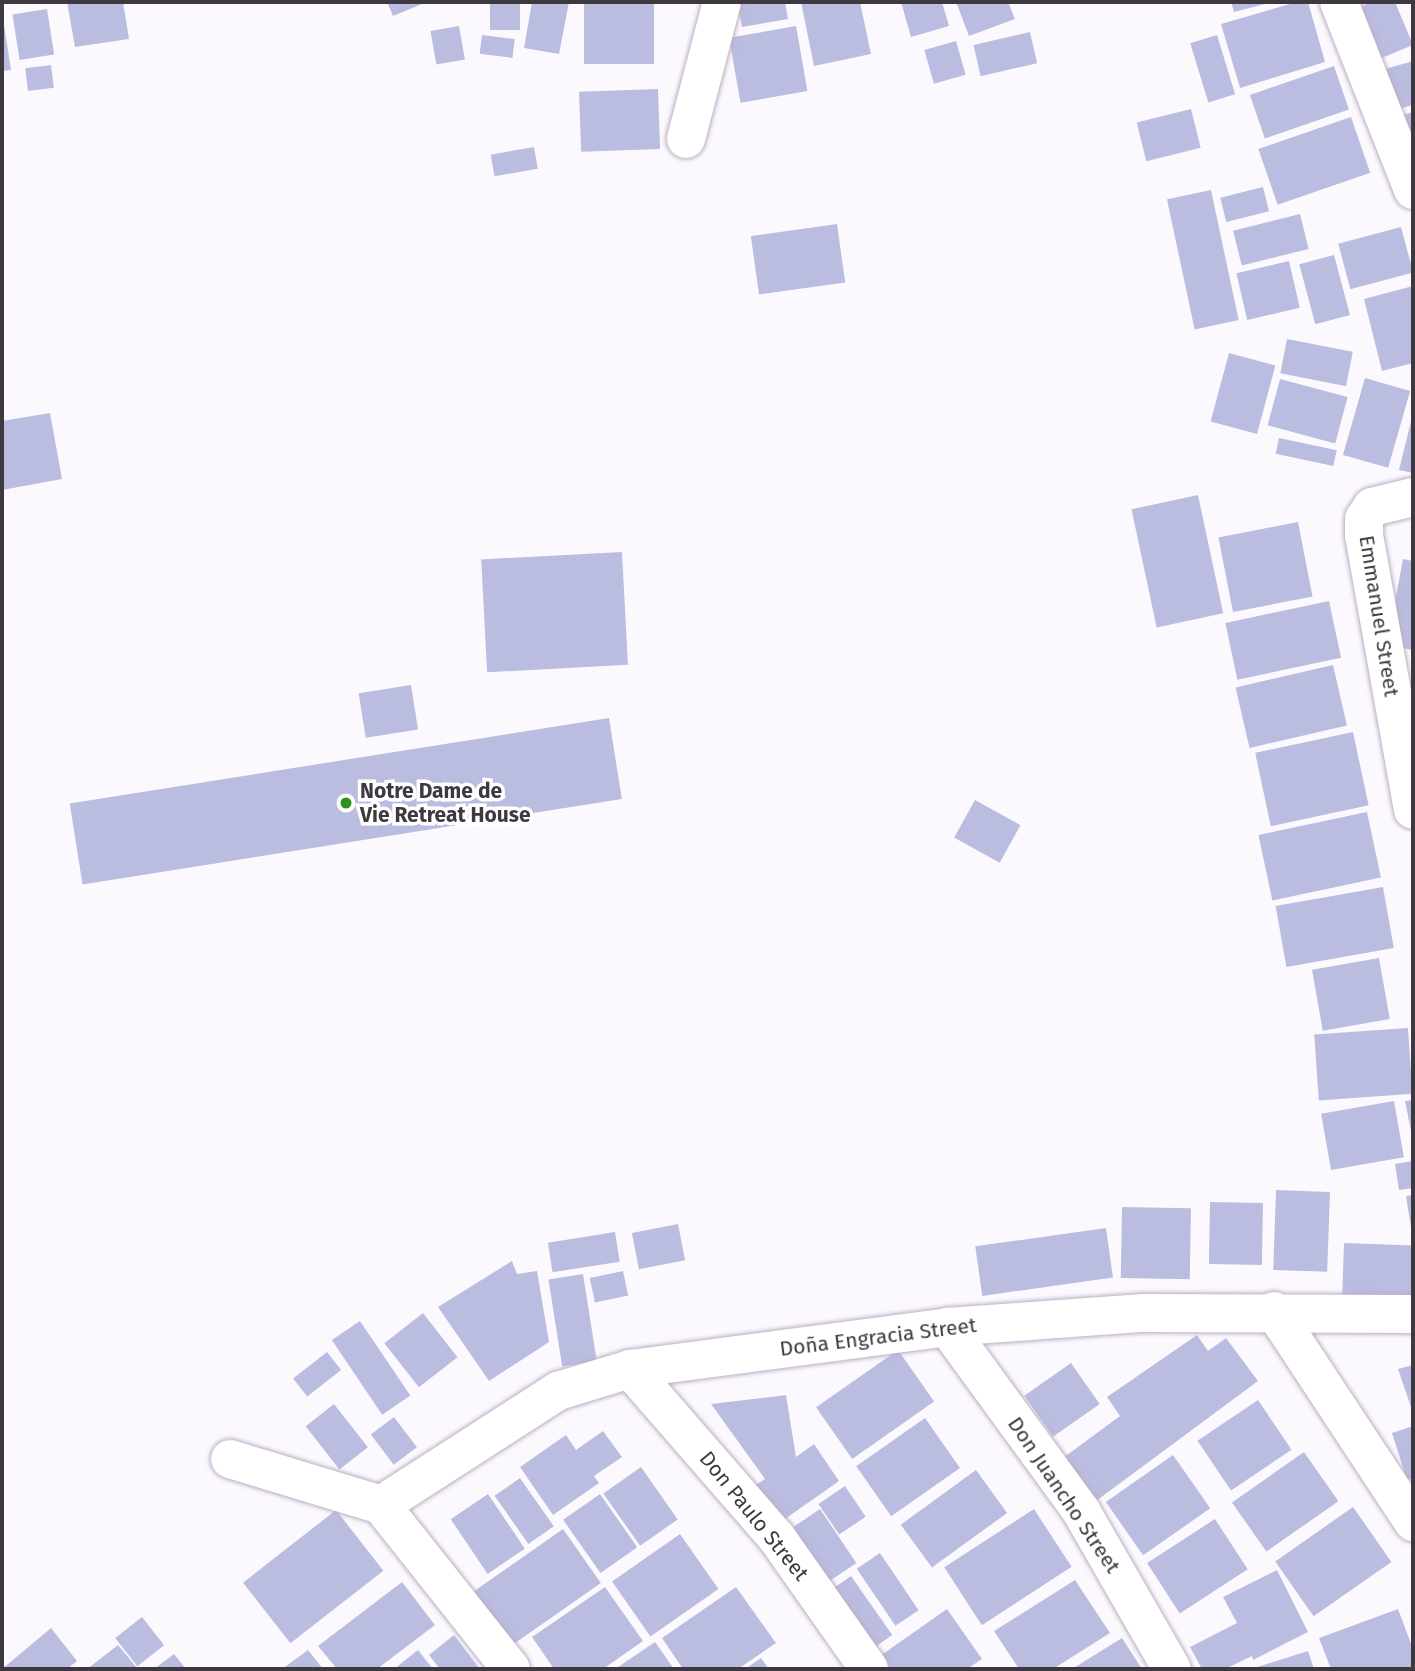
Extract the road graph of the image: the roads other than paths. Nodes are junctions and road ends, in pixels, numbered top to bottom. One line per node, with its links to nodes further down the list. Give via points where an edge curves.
1 (722, 2): 3 (street)
2 (1339, 2): 4 (street)
3 (686, 139)
4 (1413, 190)
5 (1413, 497): 6 (street, Emmanuel Street, via 1373,507 1364,519)
6 (1408, 760): 7 (street, Emmanuel Street)
7 (1413, 810)
8 (1274, 1311): 9 (street, Doña Engracia Street); 10 (street, Doña Engracia Street, via 1144,1313); 14 (street)
9 (1413, 1314)
10 (947, 1327): 11 (street, Doña Engracia Street); 17 (street, Don Juancho Street, via 1080,1511)
11 (630, 1369): 13 (street, Doña Engracia Street, via 558,1391); 16 (street, Don Paulo Street, via 776,1538)
12 (230, 1459): 13 (street)
13 (381, 1505): 15 (street)
14 (1413, 1522)
15 (511, 1669)
16 (869, 1669)
17 (1172, 1669)

